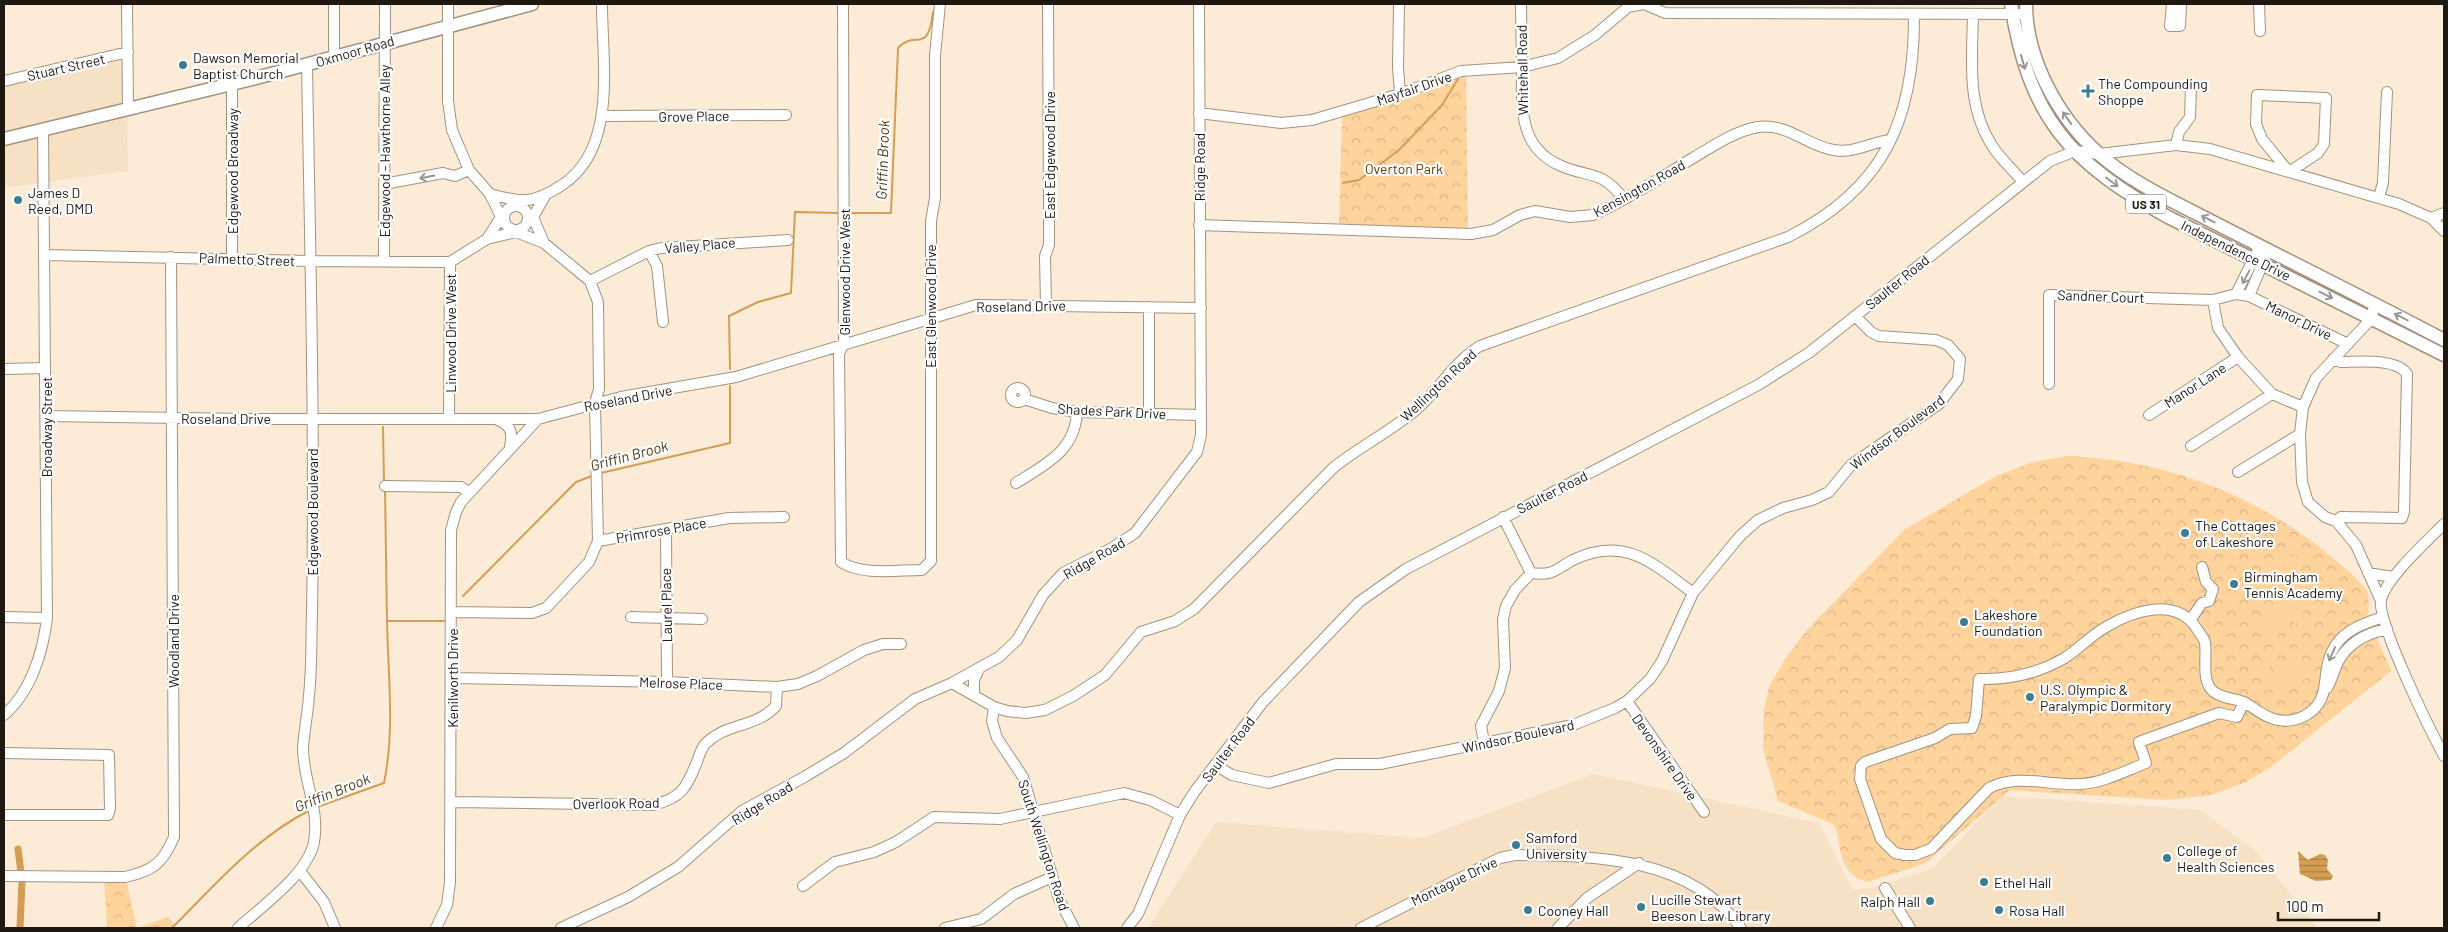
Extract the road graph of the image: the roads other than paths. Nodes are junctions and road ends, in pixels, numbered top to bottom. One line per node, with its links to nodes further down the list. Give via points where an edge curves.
1 (127, 4): 25 (street)
2 (334, 4): 26 (street)
3 (448, 4): 22 (street)
4 (532, 4): 22 (main road, Oxmoor Road)
5 (602, 4): 37 (street)
6 (844, 4): 85 (street, Glenwood Drive West)
7 (940, 4): 81 (street, East Glenwood Drive, via 935,55 935,198 931,221)
8 (1048, 4): 77 (street, East Edgewood Drive, via 1050,208 1049,245 1045,256)
9 (1199, 4): 35 (street, Ridge Road)
10 (1400, 4): 33 (street)
11 (1521, 4): 28 (street, Whitehall Road)
12 (1644, 4): 17 (street, Mayfair Drive); 20 (street, Mayfair Drive, via 1665,13)
13 (2172, 4): 14 (street, via 2170,26 2180,26)
14 (2181, 4)
15 (2259, 4): 23 (street)
16 (385, 5): 24 (street, Edgewood - Hawthorne Alley)
17 (1629, 5): 28 (street, Mayfair Drive, via 1595,35 1558,58)
18 (2012, 9): 19 (street, Mayfair Drive); 21 (street, Mayfair Drive); 42 (main road, Independence Drive / US 31, one-way to 42, via 2030,82 2046,115)
19 (2026, 9): 43 (main road, Independence Drive / US 31, one-way to 19, via 2068,121 2056,101 2037,62)
20 (1914, 14): 21 (street, Mayfair Drive); 40 (street, Wellington Road, via 1911,78 1906,103)
21 (1973, 15): 46 (street, via 1972,91 1976,112 1994,149)
22 (448, 26): 24 (main road, Oxmoor Road); 44 (street, via 452,130)
23 (2260, 31)
24 (385, 42): 26 (main road, Oxmoor Road); 47 (street, Edgewood - Hawthorne Alley)
25 (128, 52): 29 (street, Stuart Street); 34 (street)
26 (334, 57): 27 (main road, Oxmoor Road)
27 (307, 64): 30 (main road, Oxmoor Road); 68 (street, Edgewood Boulevard)
28 (1522, 68): 33 (street, Mayfair Drive, via 1462,71); 51 (street, Whitehall Road, via 1523,120 1540,152 1559,165 1602,177)
29 (4, 81)
30 (232, 84): 34 (main road, Oxmoor Road); 67 (street, Edgewood Broadway)
31 (2191, 87): 41 (street, via 2190,117 2176,139)
32 (2387, 92): 50 (street, via 2382,183)
33 (1400, 94): 35 (street, Mayfair Drive, via 1302,122 1282,123)
34 (128, 108): 38 (main road, Oxmoor Road)
35 (1199, 114): 57 (street, Ridge Road)
36 (786, 115): 37 (street, Grove Place)
37 (603, 116): 49 (street, via 588,160 571,179)
38 (43, 129): 39 (main road, Oxmoor Road); 65 (street, Broadway Street)
39 (4, 139)
40 (1890, 140): 51 (street, Kensington Road, via 1859,149 1833,150 1788,130 1759,127 1724,140); 146 (street, Wellington Road, via 1859,188 1826,215 1795,234 1480,346 1459,361 1417,408 1334,468 1190,612 1175,621 1141,632 1105,675 1045,710 1026,713)
41 (2176, 145): 43 (street); 45 (street, via 2210,149)
42 (2075, 151): 43 (street); 46 (street, Saulter Road, via 2050,161); 71 (main road, Independence Drive / US 31, one-way to 71, via 2090,166 2139,201)
43 (2099, 154): 63 (main road, Independence Drive / US 31, one-way to 43, via 2169,199)
44 (469, 170): 47 (street, one-way to 47, via 455,176 444,173); 48 (street)
45 (2289, 172): 45 (street, via 2318,153 2324,144 2326,98 2257,95 2256,124 2262,139); 50 (street)
46 (2023, 182): 80 (street, Saulter Road)
47 (384, 184): 69 (street, Edgewood - Hawthorne Alley)
48 (490, 194): 52 (street); 55 (street)
49 (545, 196): 52 (street); 54 (street)
50 (2378, 197): 56 (street)
51 (1624, 199): 57 (street, Kensington Road, via 1594,215 1570,217 1534,211 1493,230 1471,234)
52 (518, 204): 54 (street); 55 (street, via 508,209)
53 (2444, 213): 56 (street)
54 (530, 216): 58 (street, via 526,224); 62 (street)
55 (503, 217): 58 (street, via 508,227); 60 (street)
56 (2431, 218): 59 (street)
57 (1199, 225): 79 (street, Ridge Road)
58 (516, 231): 60 (street, Linwood Drive West); 62 (street)
59 (2444, 231)
60 (487, 239): 70 (street, Linwood Drive West)
61 (788, 240): 64 (street, Valley Place, via 728,242)
62 (544, 243): 72 (street)
63 (2264, 249): 71 (street); 76 (main road, Independence Drive / US 31)
64 (649, 251): 72 (street, Valley Place); 83 (street, via 657,266)
65 (44, 255): 66 (street, Palmetto Street); 90 (street, Broadway Street)
66 (171, 257): 67 (street, Palmetto Street); 103 (street, Woodland Drive)
67 (232, 259): 68 (street, Palmetto Street)
68 (310, 261): 69 (street, Palmetto Street); 102 (street, Edgewood Boulevard)
69 (384, 261): 70 (street, Palmetto Street)
70 (450, 262): 104 (street, Linwood Drive West)
71 (2260, 262): 73 (street, one-way to 73); 74 (street); 82 (main road, Independence Drive / US 31, one-way to 82)
72 (590, 281): 95 (street, via 598,302 599,389)
73 (2236, 294): 74 (street, Manor Drive); 75 (street)
74 (2249, 296): 86 (street, Manor Drive)
75 (2213, 300): 88 (street, Manor Lane, via 2218,328); 92 (street, Sandner Court, via 2049,295)
76 (2374, 304): 82 (street); 84 (main road, Independence Drive / US 31, one-way to 76)
77 (1046, 305): 78 (street, Roseland Drive); 81 (street, Roseland Drive, via 976,305)
78 (1149, 307): 79 (street, Roseland Drive); 98 (street)
79 (1200, 308): 99 (street, Ridge Road)
80 (1855, 316): 115 (street, Saulter Road, via 1810,352 1758,385); 125 (street, Windsor Boulevard, via 1878,336 1923,338 1948,345 1960,359 1958,379 1939,404 1851,465 1829,492 1758,520 1740,536)
81 (930, 318): 85 (street, Roseland Drive); 120 (street, East Glenwood Drive, via 930,561 922,570 852,569)
82 (2372, 318): 86 (street); 87 (main road, Independence Drive / US 31)
83 (663, 322)
84 (2444, 340)
85 (844, 344): 95 (street, Roseland Drive, via 736,377); 120 (street, Glenwood Drive West, via 839,354 840,562)
86 (2348, 344): 89 (street)
87 (2444, 354)
88 (2238, 357): 93 (street); 100 (street, Manor Lane)
89 (2333, 359): 96 (street, via 2316,378); 116 (street, Manor Drive, via 2395,364 2406,374 2402,518 2341,517)
90 (45, 368): 91 (street); 101 (street, Broadway Street)
91 (4, 369)
92 (2048, 384)
93 (2272, 394): 96 (street); 109 (street)
94 (1024, 399): 97 (street, Shades Park Drive)
95 (596, 403): 106 (street, Roseland Drive); 119 (street)
96 (2303, 407): 107 (street)
97 (1077, 412): 98 (street, Shades Park Drive); 111 (street, via 1071,439 1054,459)
98 (1149, 412): 99 (street, Shades Park Drive)
99 (1200, 415): 138 (street, Ridge Road, via 1197,452 1134,533 1112,548 1063,572 1043,595 1017,640 999,657)
100 (2149, 415)
101 (46, 416): 103 (street, Roseland Drive); 132 (street, Broadway Street)
102 (312, 417): 103 (street, Roseland Drive); 104 (street, Roseland Drive); 158 (street, Edgewood Boulevard, via 312,622 310,692 303,748 315,814 314,844)
103 (171, 418): 159 (street, Woodland Drive, via 174,837 166,856 142,874 126,877)
104 (449, 418): 105 (street, Roseland Drive)
105 (496, 418): 106 (street, Roseland Drive); 108 (street, via 510,428)
106 (538, 419): 108 (street, Kenilworth Drive)
107 (2300, 434): 110 (street); 116 (street, via 2302,482 2308,502 2325,517)
108 (510, 446): 113 (street, Kenilworth Drive)
109 (2191, 446)
110 (2238, 472)
111 (1016, 483)
112 (385, 486): 113 (street, via 461,487)
113 (469, 492): 127 (street, Kenilworth Drive, via 456,512 451,530)
114 (784, 517): 118 (street, Primrose Place, via 729,518)
115 (1503, 517): 122 (street); 151 (street, Saulter Road, via 1406,569 1358,602 1287,675)
116 (2336, 521): 123 (street, via 2356,545)
117 (2444, 524): 124 (street)
118 (666, 529): 119 (street, Primrose Place); 130 (street, Laurel Place)
119 (598, 541): 127 (street, Primrose Place, via 589,562 546,608 532,613)
120 (847, 566)
121 (2202, 567): 134 (street, via 2206,582 2213,589 2212,596 2202,603)
122 (1531, 572): 125 (street, via 1548,575 1587,554 1614,549 1642,556); 148 (street, via 1506,606 1503,619 1505,668 1500,691 1482,726)
123 (2368, 573): 124 (street); 126 (street)
124 (2393, 578): 126 (street)
125 (1693, 593): 144 (street, Windsor Boulevard, via 1662,661 1650,679)
126 (2381, 601): 131 (street)
127 (452, 612): 139 (street, Kenilworth Drive)
128 (4, 617): 132 (street)
129 (631, 617): 130 (street)
130 (666, 617): 133 (street); 140 (street, Laurel Place)
131 (2383, 617): 135 (street); 136 (street, via 2350,630)
132 (46, 618): 147 (street, Broadway Street, via 37,664 24,689)
133 (702, 619)
134 (2191, 619): 145 (street, via 2204,641 2208,686 2215,693); 145 (street, via 2169,610 2154,609 2125,616 2090,637 2063,659 2004,680 1979,679 1972,728 1950,728 1935,738 1861,766 1860,779 1881,839 1895,852 1905,855 1932,849 1994,785 2011,780 2078,785 2094,783 2146,763 2139,742 2219,713 2237,717)
135 (2387, 629): 136 (street); 150 (street, via 2425,720)
136 (2347, 641): 145 (street, via 2329,686 2313,712 2296,720 2276,720)
137 (901, 644): 142 (street, Melrose Place, via 883,644 864,650 817,676 798,684)
138 (979, 669): 141 (street, Ridge Road); 143 (street, via 974,680)
139 (452, 678): 140 (street, Melrose Place); 152 (street, Kenilworth Drive)
140 (667, 682): 142 (street, Melrose Place)
141 (952, 683): 143 (street); 166 (street, Ridge Road, via 915,699 844,753 742,812 678,867 628,896)
142 (777, 687): 152 (street, Overlook Road, via 776,706 764,718 718,733 704,746 686,788 668,801 653,805)
143 (974, 694): 146 (street)
144 (1627, 701): 148 (street, Windsor Boulevard, via 1573,725); 153 (street, Devonshire Drive)
145 (2244, 702)
146 (994, 707): 154 (street, South Wellington Road, via 992,721 997,738 1023,777)
147 (4, 715)
148 (1484, 742): 151 (street, Windsor Boulevard, via 1380,764 1336,764 1269,783 1232,775)
149 (4, 753): 155 (street, via 109,755 110,809 108,815)
150 (2444, 756)
151 (1215, 765): 156 (street, Saulter Road)
152 (452, 802): 165 (street, Kenilworth Drive, via 450,882 447,905)
153 (1704, 812)
154 (1035, 813): 156 (street, via 1124,793 1150,800); 160 (street, South Wellington Road); 161 (street, via 1000,819 934,817 874,852 835,862)
155 (4, 815)
156 (1180, 815): 169 (street, Saulter Road, via 1138,914)
157 (1639, 863): 170 (street, Montague Drive, via 1538,855 1500,858); 171 (street, via 1587,898); 172 (street, Montague Drive, via 1695,886 1718,903)
158 (300, 870): 163 (street, Edgewood Boulevard); 164 (street, via 324,902)
159 (4, 876)
160 (1052, 876): 167 (street, via 1014,894 980,919); 168 (street, South Wellington Road, via 1059,899)
161 (803, 886)
162 (1885, 888): 173 (street)
163 (238, 928)
164 (334, 928)
165 (436, 928)
166 (561, 928)
167 (944, 928)
168 (1074, 928)
169 (1128, 928)
170 (1361, 928)
171 (1558, 928)
172 (1741, 928)
173 (1910, 928)

